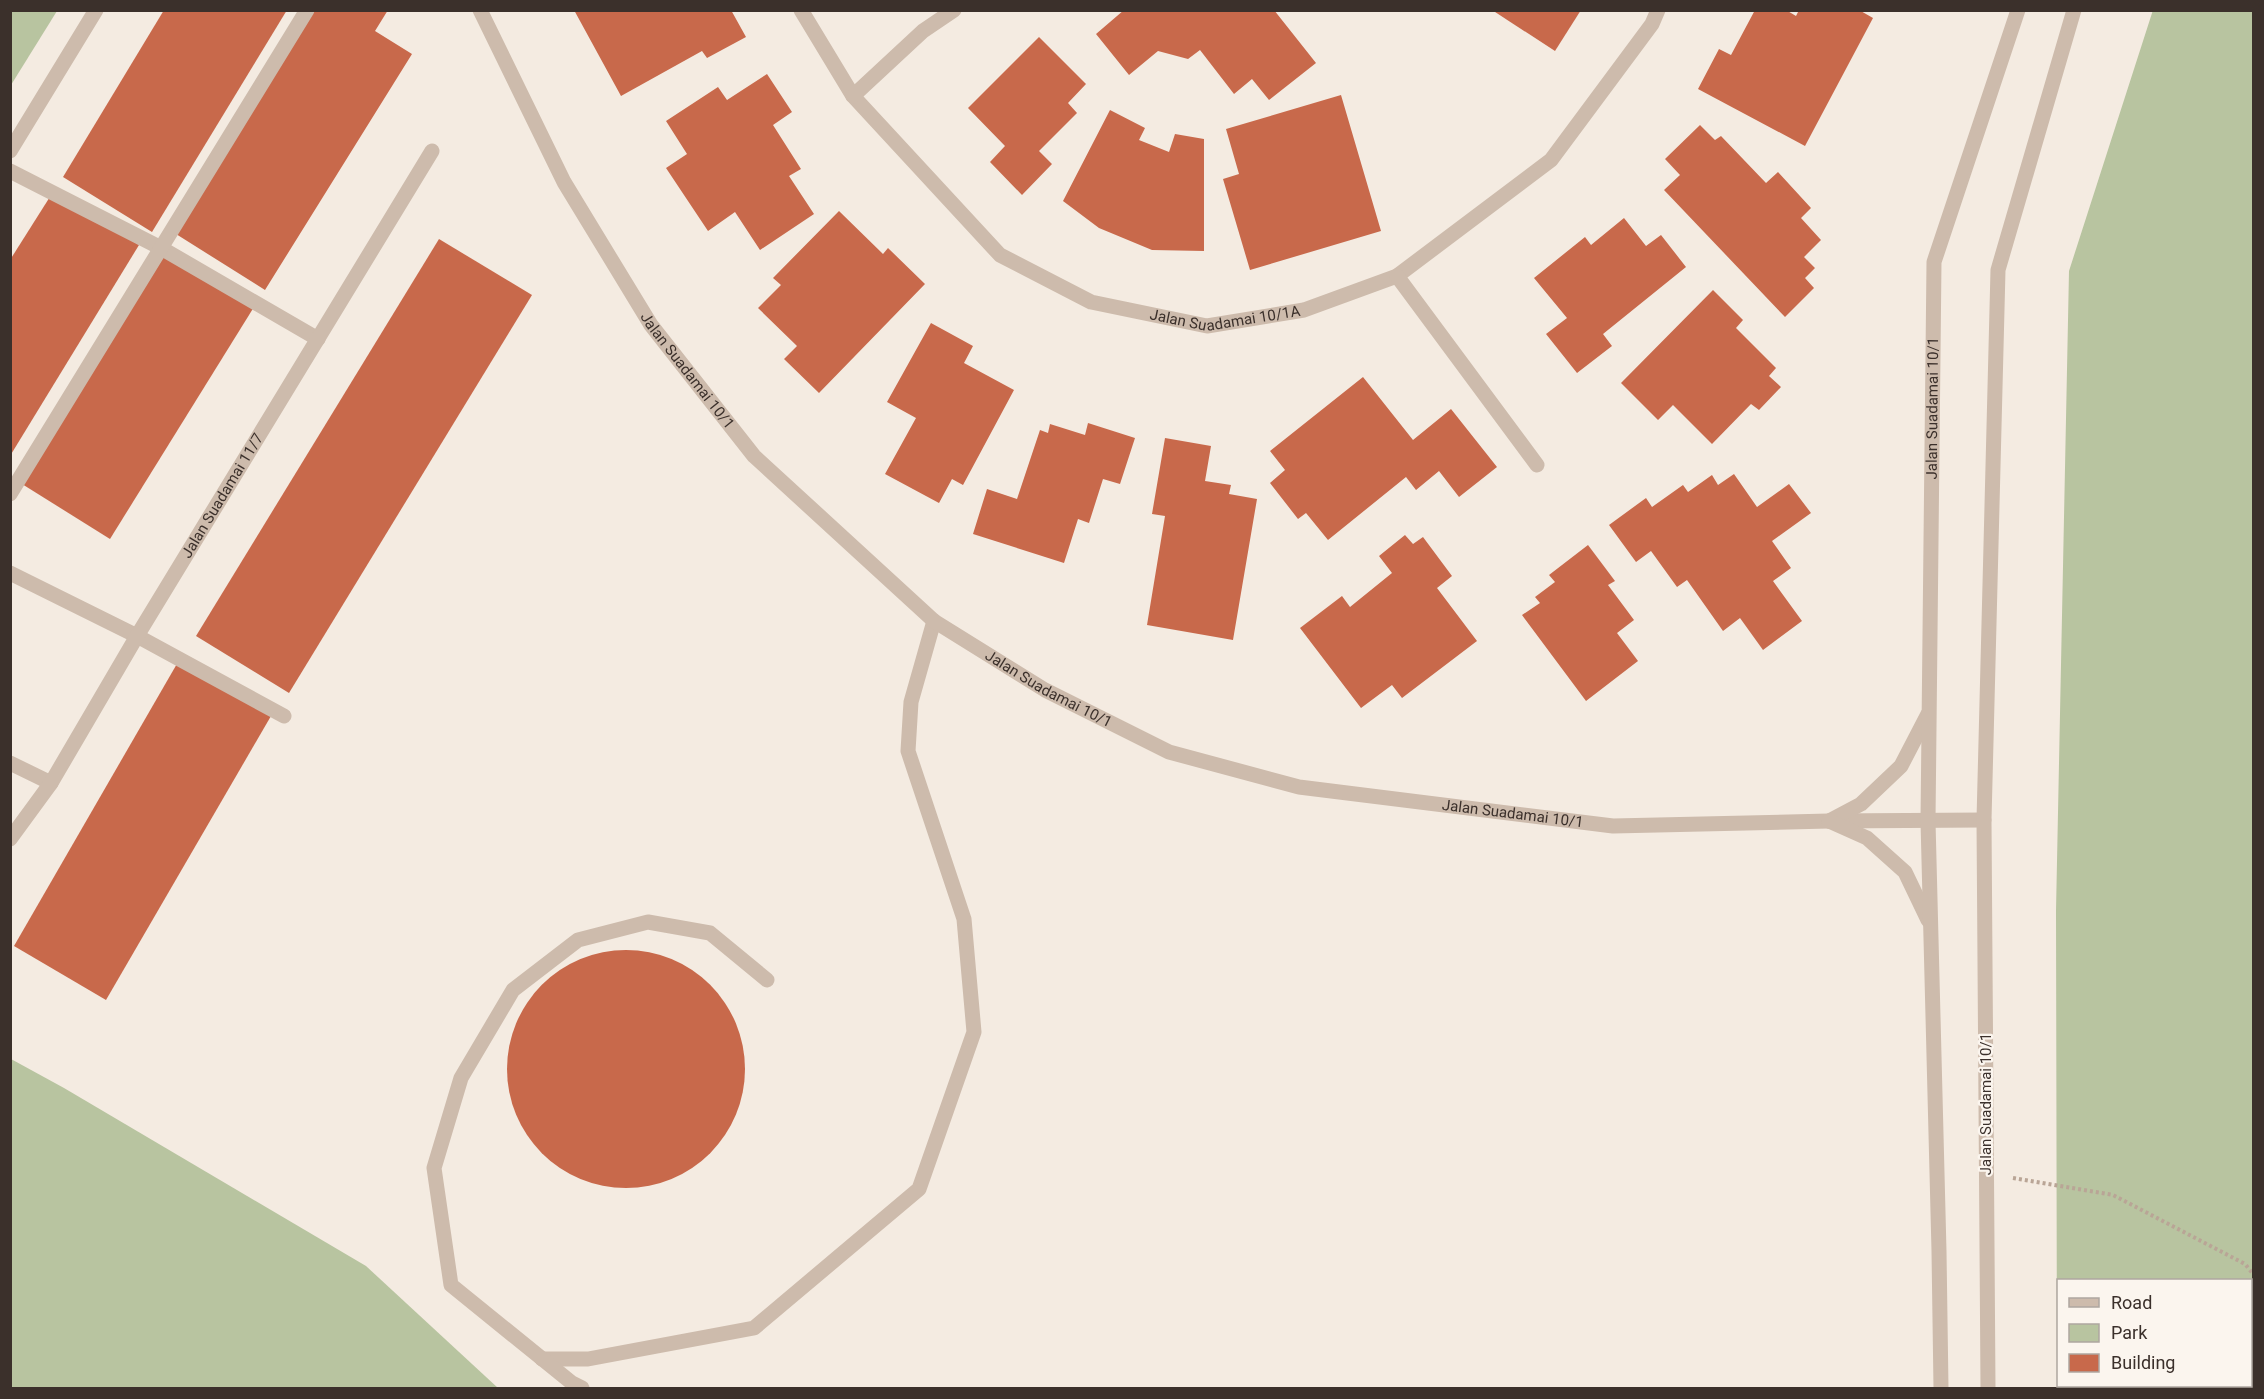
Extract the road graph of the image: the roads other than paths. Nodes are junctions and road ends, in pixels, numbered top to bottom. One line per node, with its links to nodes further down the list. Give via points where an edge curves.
1 (96, 10): 10 (street)
2 (307, 10): 13 (street)
3 (480, 10): 19 (street, Jalan Suadamai 10/1, via 564,182 651,325 754,456)
4 (801, 10): 9 (street, Jalan Suadamai 10/1A)
5 (954, 10): 9 (street, via 923,31)
6 (1658, 10): 14 (street, Jalan Suadamai 10/1A, via 1652,24 1551,159)
7 (2018, 10): 21 (street, Jalan Suadamai 10/1, via 1934,262)
8 (2074, 10): 25 (street, Jalan Suadamai 10/1, via 1998,270)
9 (853, 96): 14 (street, Jalan Suadamai 10/1A, via 1000,255 1091,302 1207,326 1304,310)
10 (10, 151)
11 (432, 151): 15 (street, Jalan Suadamai 11/7)
12 (10, 171): 13 (street)
13 (161, 248): 15 (street); 17 (street)
14 (1397, 276): 16 (street)
15 (318, 339): 20 (street, Jalan Suadamai 11/7)
16 (1537, 465)
17 (10, 494)
18 (10, 573): 20 (street)
19 (934, 621): 26 (street, Jalan Suadamai 10/1, via 1045,690 1169,753 1299,787 1613,826); 31 (street, via 911,702 908,751 964,919 974,1032 918,1189 754,1328 588,1359)
20 (137, 636): 22 (street); 24 (street, Jalan Suadamai 11/7)
21 (1930, 710): 26 (street, via 1901,766 1861,804); 27 (street, Jalan Suadamai 10/1)
22 (284, 716)
23 (10, 763): 24 (street)
24 (51, 783): 28 (street, Jalan Suadamai 11/7)
25 (1984, 820): 27 (street, Jalan Suadamai 10/1); 34 (street, Jalan Suadamai 10/1)
26 (1829, 821): 27 (street, Jalan Suadamai 10/1); 29 (street, via 1867,838 1905,872)
27 (1928, 821): 29 (street, Jalan Suadamai 10/1)
28 (10, 839)
29 (1931, 925): 33 (street, Jalan Suadamai 10/1)
30 (767, 980): 31 (street, via 710,933 648,922 579,940 513,990 461,1078 434,1168 452,1285)
31 (542, 1359): 32 (street)
32 (582, 1389)
33 (1941, 1389)
34 (1988, 1389)

